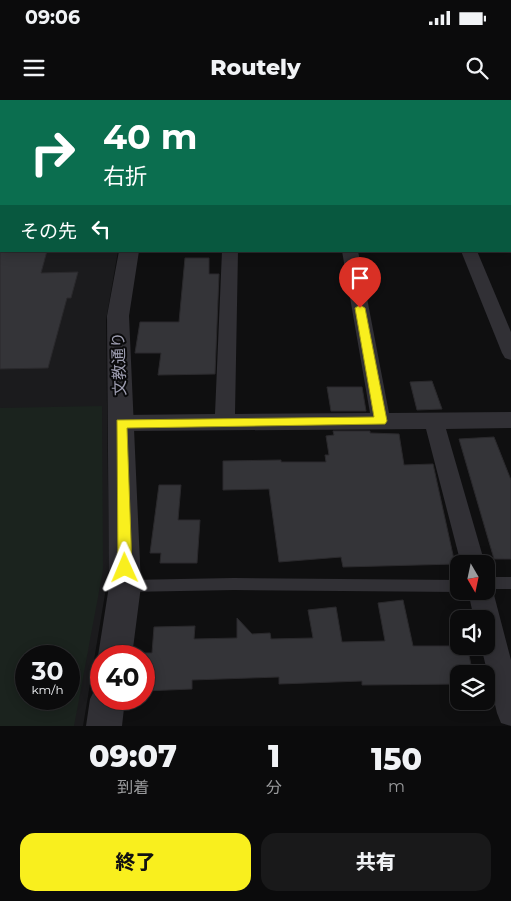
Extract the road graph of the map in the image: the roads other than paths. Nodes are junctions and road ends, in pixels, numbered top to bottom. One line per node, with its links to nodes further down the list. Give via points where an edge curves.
1 (129, 252): 9 (street, 文教通り, via 118,316)
2 (230, 252): 10 (street)
3 (350, 252): 7 (street)
4 (469, 252): 5 (street)
5 (511, 353)
6 (511, 420): 8 (street)
7 (381, 421): 8 (street); 10 (street)
8 (434, 422): 11 (street)
9 (121, 423): 10 (street); 14 (street, 文教通り)
10 (225, 423)
11 (470, 555)
12 (495, 583): 13 (lane)
13 (511, 583)
14 (125, 586): 15 (lane); 17 (street, 文教通り)
15 (450, 586)
16 (482, 600): 19 (street)
17 (117, 645)
18 (106, 710): 20 (street)
19 (511, 713)
20 (104, 726)

